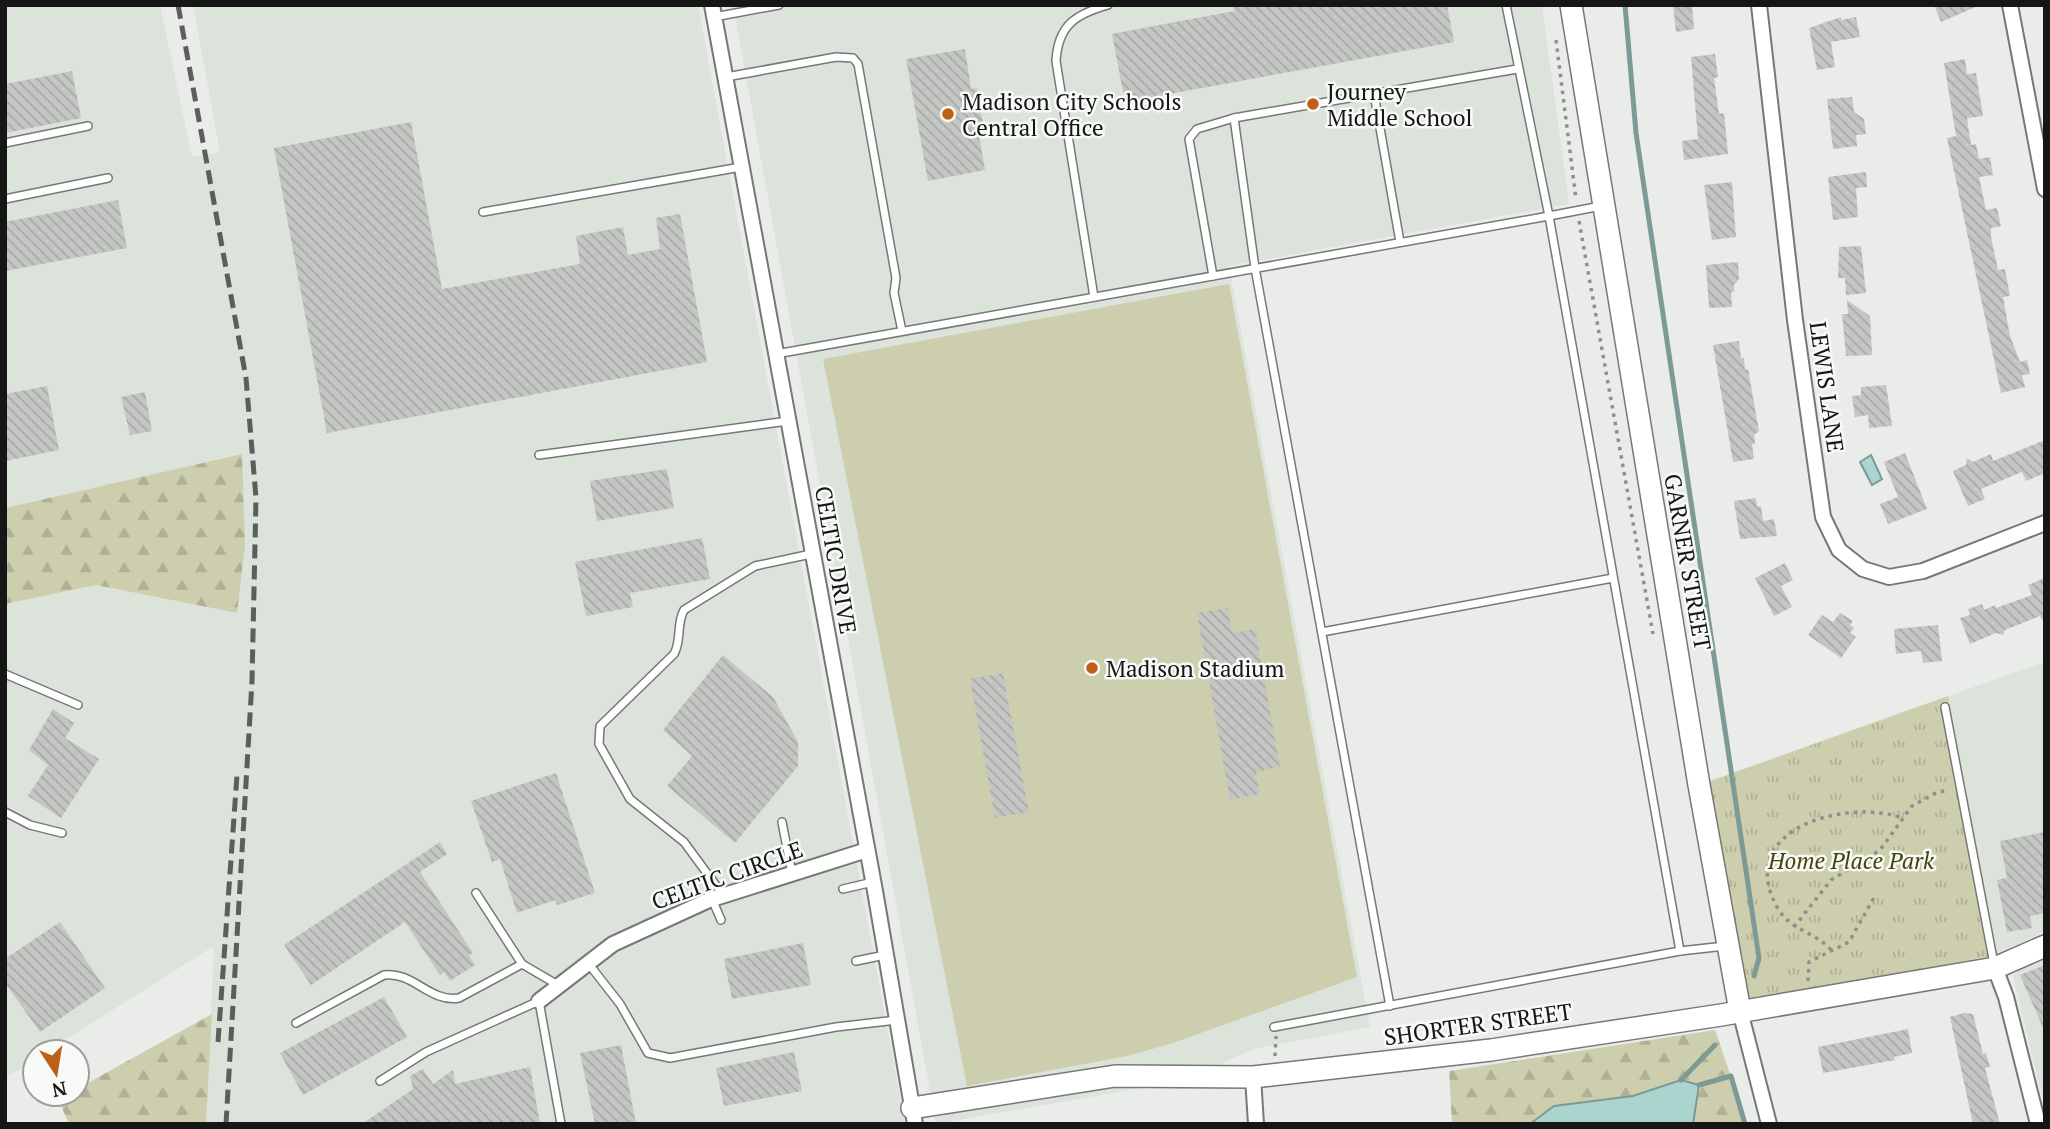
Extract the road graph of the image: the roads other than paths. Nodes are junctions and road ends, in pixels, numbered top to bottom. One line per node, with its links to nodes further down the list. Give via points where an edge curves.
1 (779, 5): 7 (lane)
2 (1108, 5): 24 (lane, via 1074,18 1057,44 1056,61)
3 (1506, 5): 8 (lane)
4 (1571, 5): 18 (street, GARNER STREET)
5 (1759, 5): 29 (street, LEWIS LANE, via 1821,504 1839,550 1863,569 1889,577 1923,571)
6 (2010, 5): 16 (street)
7 (713, 11): 9 (street, CELTIC DRIVE)
8 (1517, 69): 10 (lane); 20 (lane)
9 (725, 77): 14 (street, CELTIC DRIVE); 25 (lane, via 836,57 853,58 858,64)
10 (1374, 94): 11 (lane); 21 (lane)
11 (1234, 118): 22 (lane); 23 (lane, via 1197,129 1189,139)
12 (88, 126): 13 (lane)
13 (5, 143)
14 (741, 167): 19 (lane); 26 (street, CELTIC DRIVE)
15 (108, 178): 17 (lane)
16 (2045, 189)
17 (5, 199)
18 (1602, 206): 20 (lane); 46 (street, GARNER STREET)
19 (483, 212)
20 (1549, 216): 21 (lane); 31 (lane)
21 (1400, 242): 22 (lane)
22 (1255, 268): 23 (lane); 32 (lane)
23 (1213, 276): 24 (lane)
24 (1094, 297): 25 (lane)
25 (902, 331): 26 (lane)
26 (776, 354): 27 (street, CELTIC DRIVE)
27 (788, 421): 28 (lane); 30 (street, CELTIC DRIVE)
28 (539, 455)
29 (2045, 523)
30 (811, 554): 39 (street, CELTIC DRIVE); 44 (lane, via 755,566 684,610 674,654 600,726 599,744 630,799 684,842)
31 (1613, 578): 32 (lane); 48 (lane)
32 (1322, 632): 56 (lane)
33 (5, 674): 34 (lane)
34 (78, 705)
35 (1945, 707): 53 (lane)
36 (5, 812): 38 (lane, via 30,825)
37 (782, 822): 40 (lane)
38 (62, 833)
39 (867, 850): 40 (street, CELTIC CIRCLE); 41 (street, CELTIC DRIVE)
40 (792, 874): 44 (street, CELTIC CIRCLE)
41 (873, 882): 42 (lane); 49 (street, CELTIC DRIVE)
42 (844, 889)
43 (476, 893): 52 (lane)
44 (718, 897): 45 (lane); 51 (street, CELTIC CIRCLE, via 613,944)
45 (721, 920)
46 (1727, 945): 48 (lane); 57 (street, GARNER STREET)
47 (2045, 946): 53 (street, SHORTER STREET)
48 (1680, 951): 56 (lane)
49 (886, 955): 50 (lane); 58 (street, CELTIC DRIVE)
50 (856, 961)
51 (588, 962): 54 (street, CELTIC CIRCLE); 58 (lane, via 620,1003 648,1053 659,1056 670,1058)
52 (522, 964): 54 (lane); 59 (lane, via 449,1000 398,974 384,975)
53 (1995, 968): 57 (street, SHORTER STREET); 67 (street)
54 (558, 985): 55 (street, CELTIC CIRCLE)
55 (539, 1001): 62 (lane, via 426,1052); 64 (lane)
56 (1390, 1006): 60 (lane)
57 (1740, 1011): 61 (street, SHORTER STREET, via 1491,1050); 66 (street, GARNER STREET)
58 (897, 1020): 63 (street, CELTIC DRIVE)
59 (296, 1023)
60 (1275, 1027)
61 (1253, 1077): 63 (street, SHORTER STREET, via 1115,1076); 65 (street)
62 (380, 1081)
63 (913, 1116)
64 (561, 1124)
65 (1256, 1124)
66 (1769, 1124)
67 (2038, 1124)

